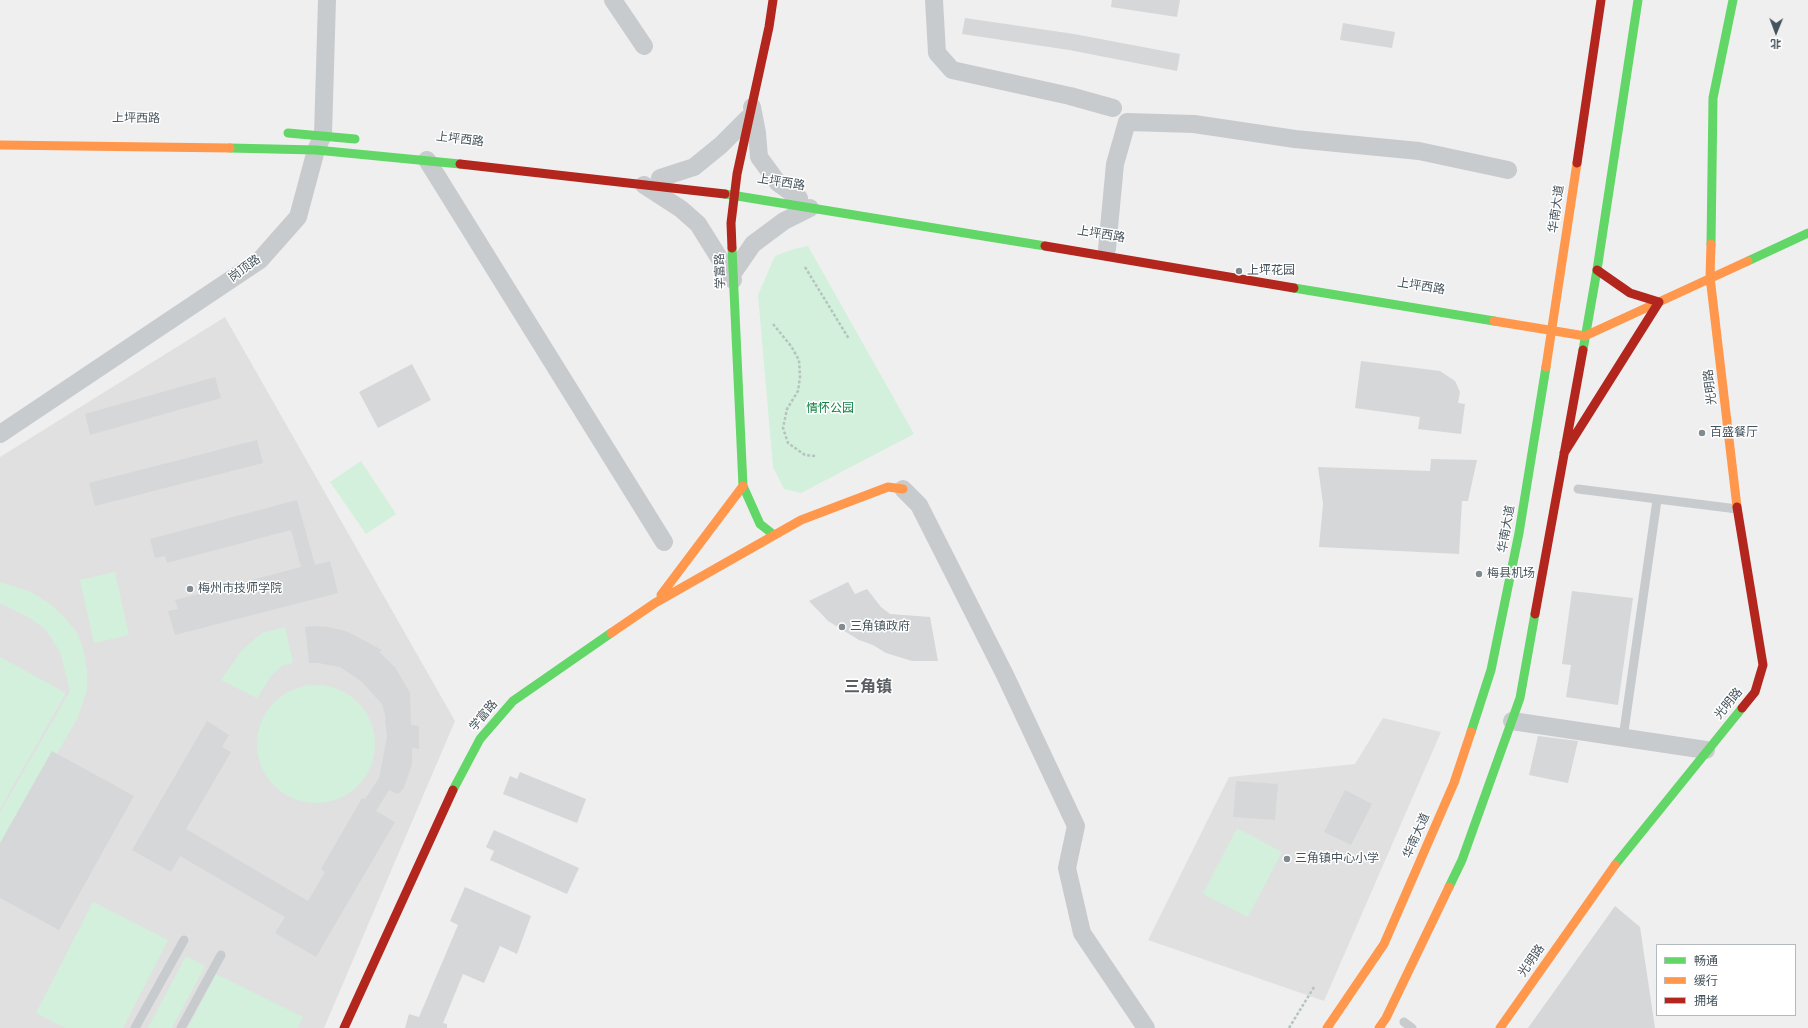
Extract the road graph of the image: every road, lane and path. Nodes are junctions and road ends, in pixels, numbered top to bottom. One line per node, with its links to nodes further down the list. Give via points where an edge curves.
1 (327, 0): 13 (street, 岗顶路)
2 (613, 0): 8 (street)
3 (774, 0): 10 (street, 学富路)
4 (934, 0): 9 (street, via 937,53 952,70)
5 (1600, 0): 29 (street, 华南大道)
6 (1638, 0): 24 (street)
7 (1733, 0): 26 (street, 光明路, via 1713,98)
8 (644, 46)
9 (1113, 108)
10 (747, 111): 18 (street, via 694,167); 19 (street, 学富路, via 737,174); 20 (street, via 757,133 759,157 778,183)
11 (280, 133): 13 (street, 上坪西路)
12 (364, 140): 13 (street, 上坪西路)
13 (320, 143): 14 (street, 上坪西路, via 270,148); 15 (street, 上坪西路); 33 (street, 岗顶路, via 298,217 260,260)
14 (0, 145)
15 (427, 160): 18 (street, 上坪西路); 42 (street)
16 (590, 169): 18 (street, 上坪西路)
17 (1508, 170): 22 (street, via 1419,151 1295,139 1194,124 1127,122 1114,164)
18 (652, 182): 19 (street, 上坪西路); 19 (street, 上坪西路); 25 (street, via 698,224)
19 (731, 191): 20 (street, 上坪西路); 20 (street, 上坪西路); 25 (street, 学富路)
20 (805, 203): 22 (street, 上坪西路); 25 (street, via 753,244); 29 (street, 上坪西路)
21 (1808, 233): 26 (street)
22 (1107, 249): 27 (street, 上坪西路)
23 (805, 267): 32 (path)
24 (1597, 270): 28 (street, via 1630,293); 31 (street)
25 (733, 277): 36 (street, 学富路)
26 (1710, 277): 28 (street); 40 (street, 光明路)
27 (1357, 289)
28 (1659, 302): 31 (street); 34 (street)
29 (1550, 323): 31 (street, 上坪西路); 56 (street, 华南大道, via 1529,496 1491,670 1454,783 1384,944)
30 (773, 324): 35 (path, via 792,346 799,360 798,391 787,409 783,428 788,444 805,455)
31 (1585, 336): 34 (street)
32 (850, 339)
33 (0, 434)
34 (1563, 453): 44 (street, via 1551,501 1520,698)
35 (816, 456)
36 (743, 486): 41 (street, 学富路, via 760,524); 43 (street)
37 (903, 489): 41 (street, 学富路, via 888,487 801,520); 54 (street, via 919,506 1005,675 1076,826 1068,868 1082,933)
38 (1578, 489): 39 (lane)
39 (1657, 500): 40 (lane); 45 (lane)
40 (1737, 509): 46 (street, 光明路, via 1763,665 1754,692)
41 (774, 535): 43 (street, 学富路)
42 (664, 542)
43 (655, 603): 53 (street, 学富路, via 513,701 480,739 455,786)
44 (1512, 721): 45 (street); 57 (street, via 1462,860)
45 (1623, 738): 46 (street)
46 (1706, 750): 59 (street, 光明路, via 1607,875)
47 (184, 940): 51 (lane)
48 (221, 955): 52 (lane)
49 (1314, 987): 55 (path)
50 (1404, 1022): 58 (lane)
51 (135, 1028)
52 (181, 1028)
53 (344, 1028)
54 (1146, 1028)
55 (1289, 1028)
56 (1327, 1028)
57 (1379, 1028)
58 (1412, 1028)
59 (1500, 1028)

